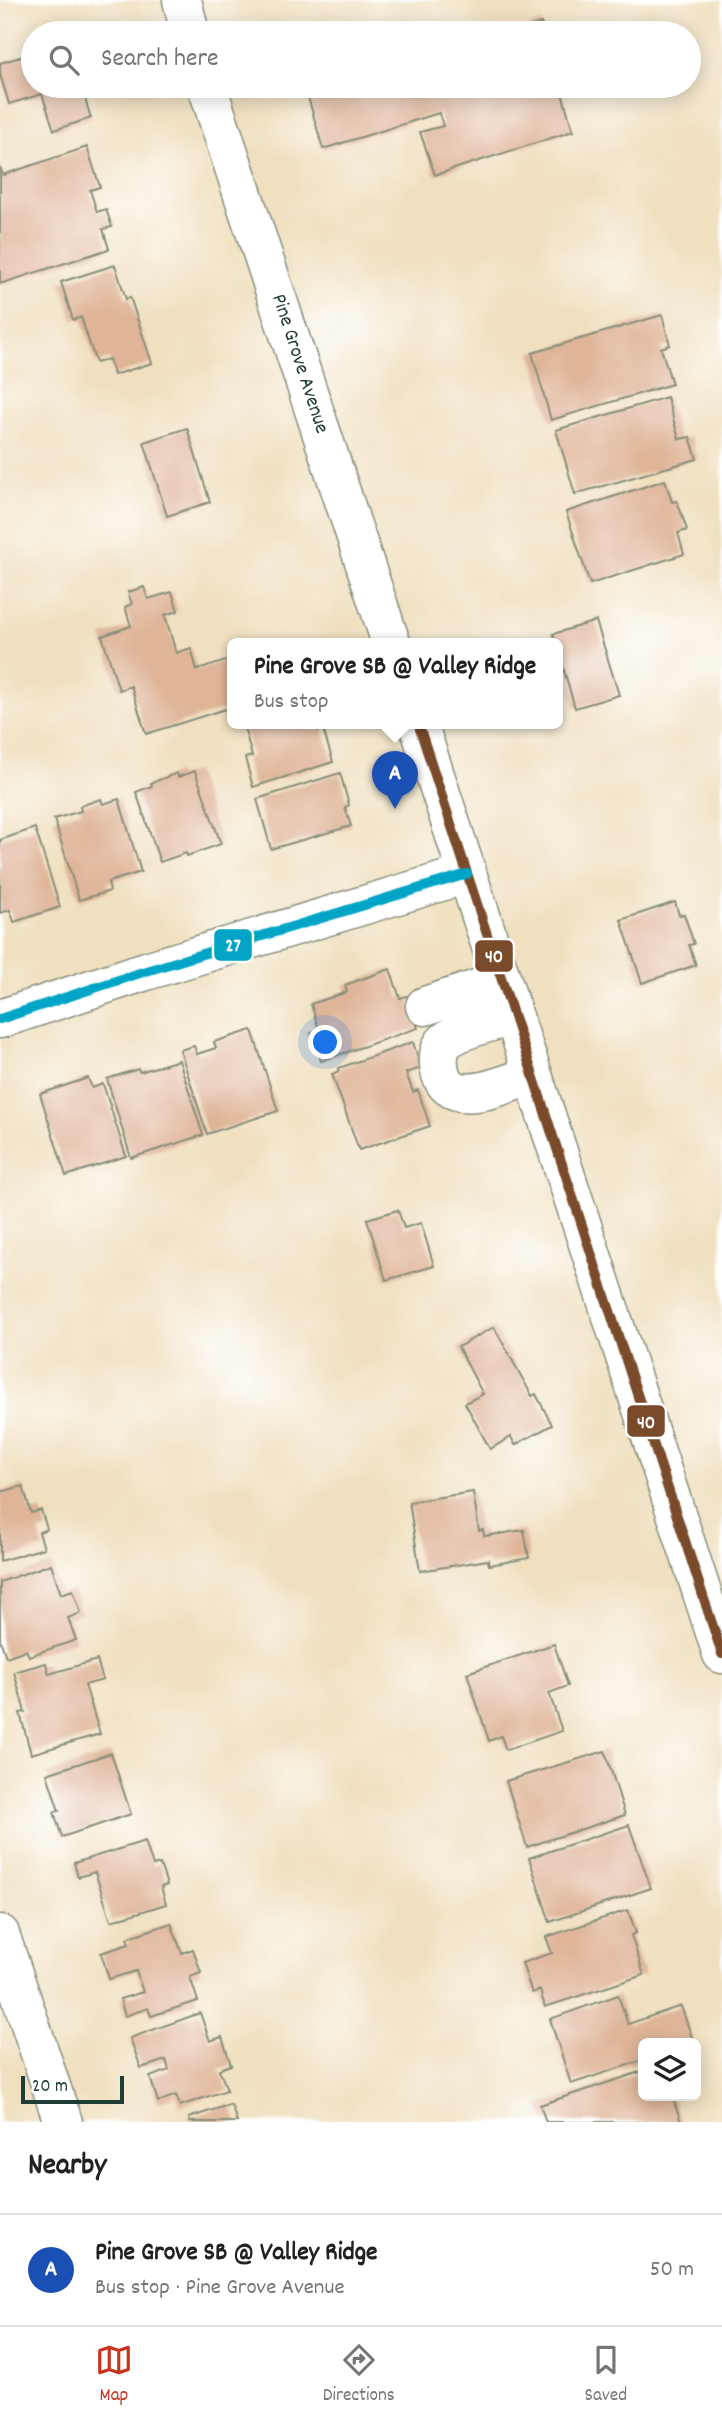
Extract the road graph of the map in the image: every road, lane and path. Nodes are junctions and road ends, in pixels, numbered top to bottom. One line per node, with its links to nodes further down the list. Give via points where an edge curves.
1 (182, 0): 2 (street)
2 (187, 21)
3 (211, 98): 4 (street, Pine Grove Avenue)
4 (389, 638)
5 (420, 729): 6 (street)
6 (467, 874): 7 (street); 9 (street)
7 (507, 999): 8 (street); 10 (street); 10 (street, via 445,1041 439,1066 445,1083 463,1094)
8 (425, 1006)
9 (0, 1019)
10 (532, 1075): 11 (street)
11 (722, 1654)
12 (0, 1934): 13 (street)
13 (64, 2122)

